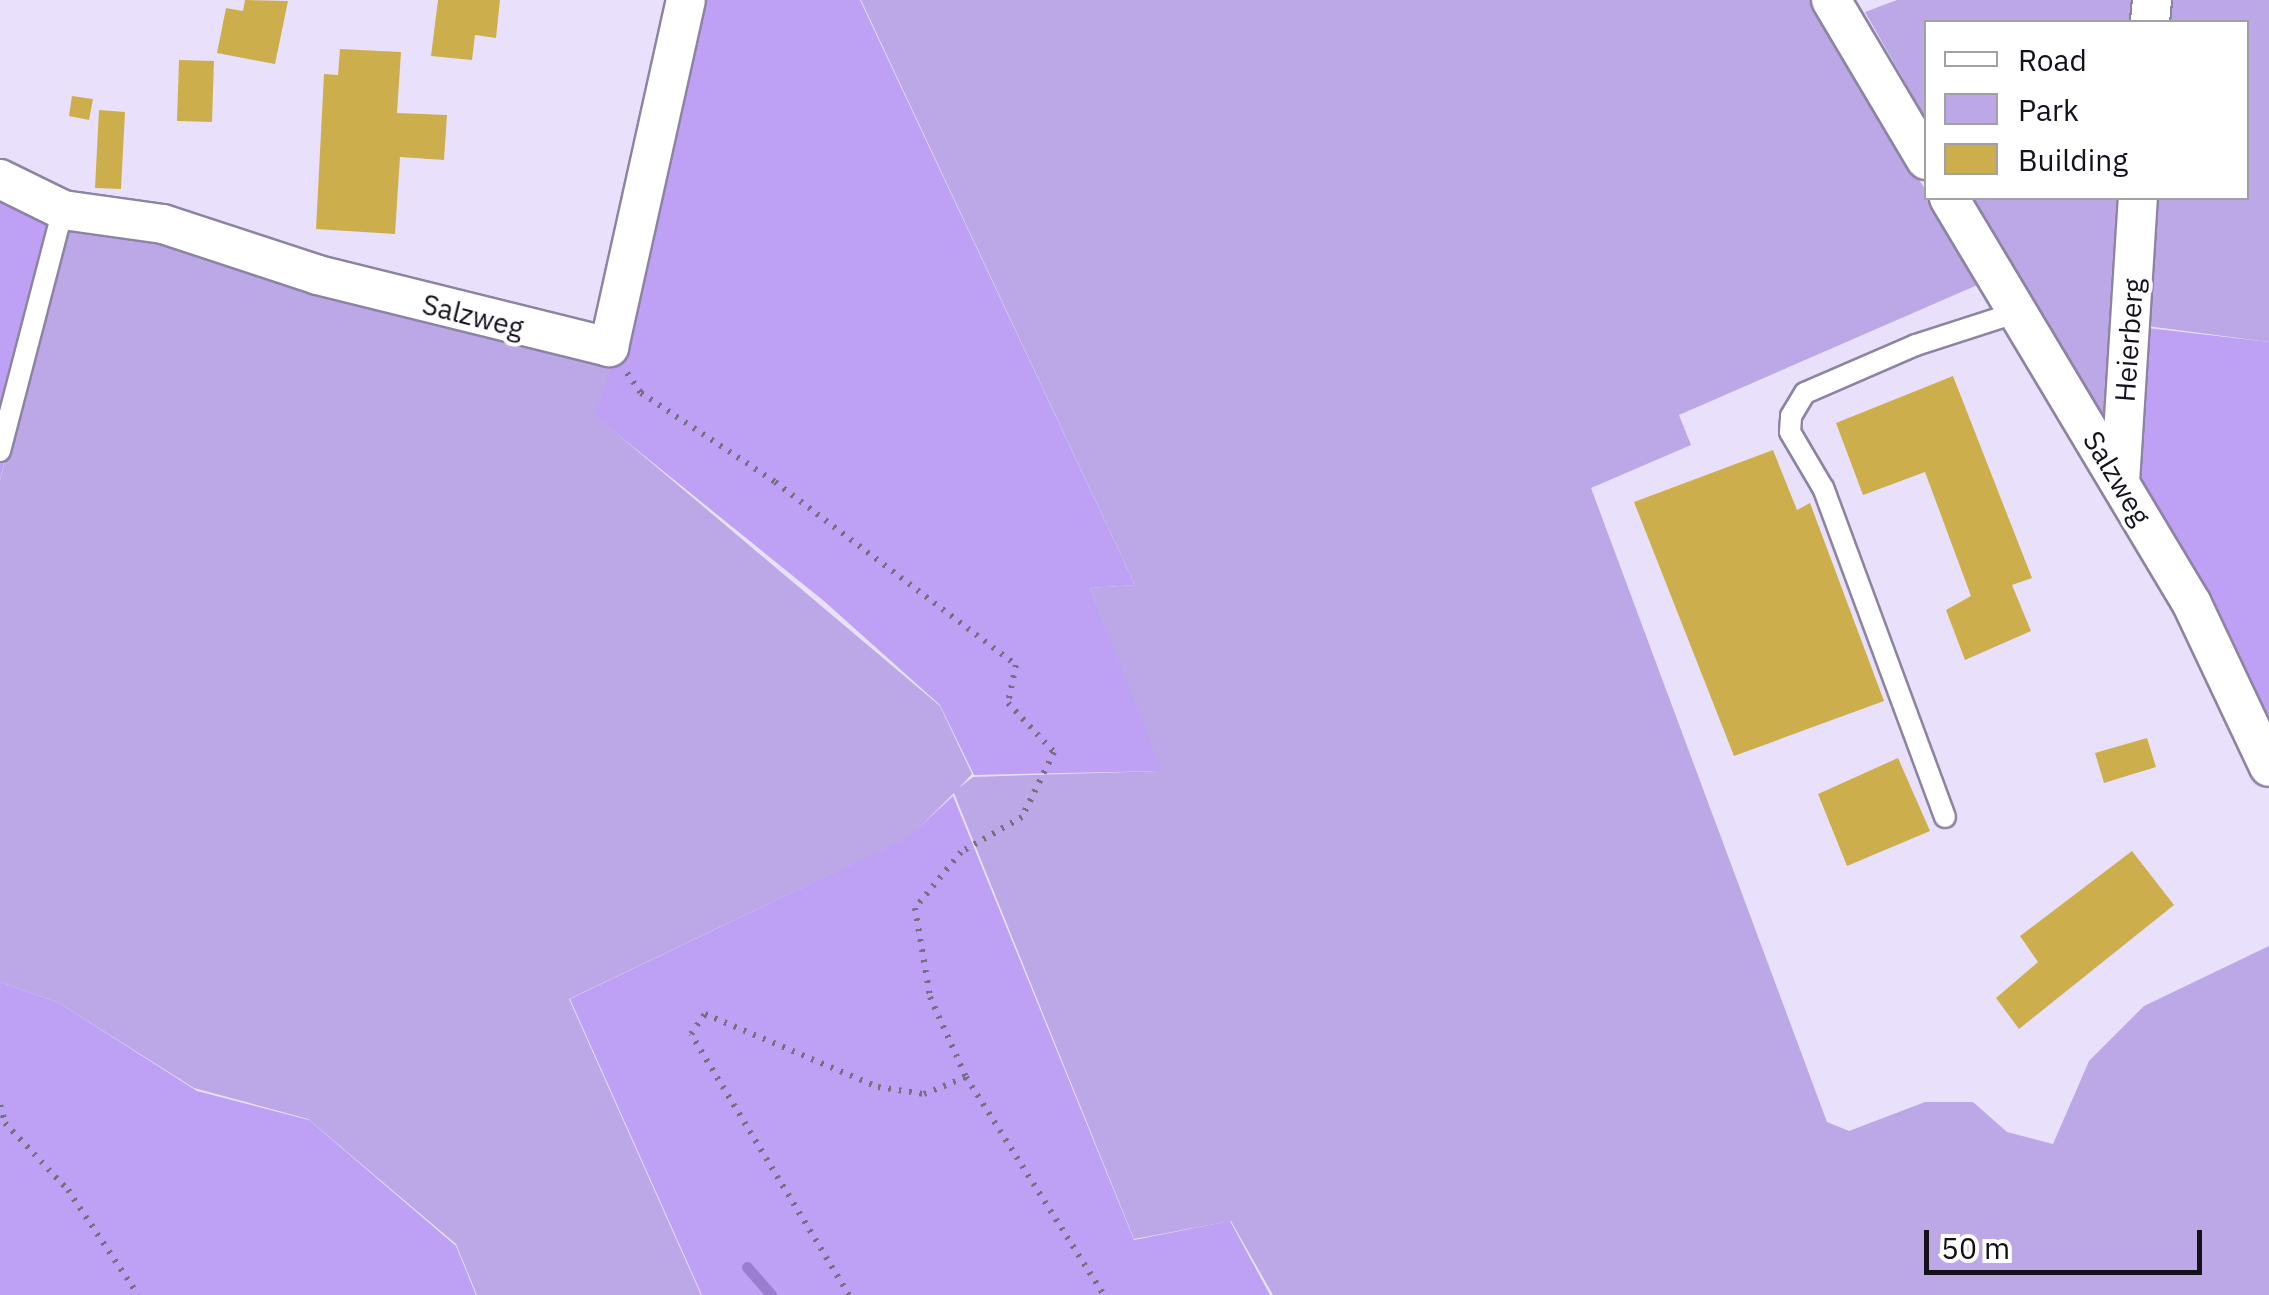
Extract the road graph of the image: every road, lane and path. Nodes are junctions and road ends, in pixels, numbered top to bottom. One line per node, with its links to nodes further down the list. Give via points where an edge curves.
1 (686, 0): 9 (street)
2 (1831, 0): 3 (street)
3 (1924, 157)
4 (0, 179): 7 (street, Salzweg)
5 (1950, 200): 8 (street, Salzweg)
6 (2138, 200): 11 (street, Heierberg)
7 (63, 210): 9 (street, Salzweg, via 163,224 318,275); 10 (lane)
8 (2018, 312): 11 (street, Salzweg); 13 (lane, via 1916,344 1805,393 1791,416 1790,432 1823,488)
9 (609, 347): 14 (path, via 641,393 776,482 1016,666 1008,704 1054,752 1022,817 961,852 915,908 930,997)
10 (0, 451)
11 (2120, 482): 12 (street, Salzweg, via 2192,604)
12 (2269, 768)
13 (1946, 817)
14 (966, 1076): 18 (path, via 924,1094 878,1087 705,1014 691,1034); 19 (path)
15 (0, 1105): 16 (path)
16 (2, 1123): 17 (path, via 68,1190)
17 (138, 1295)
18 (849, 1295)
19 (1104, 1295)

